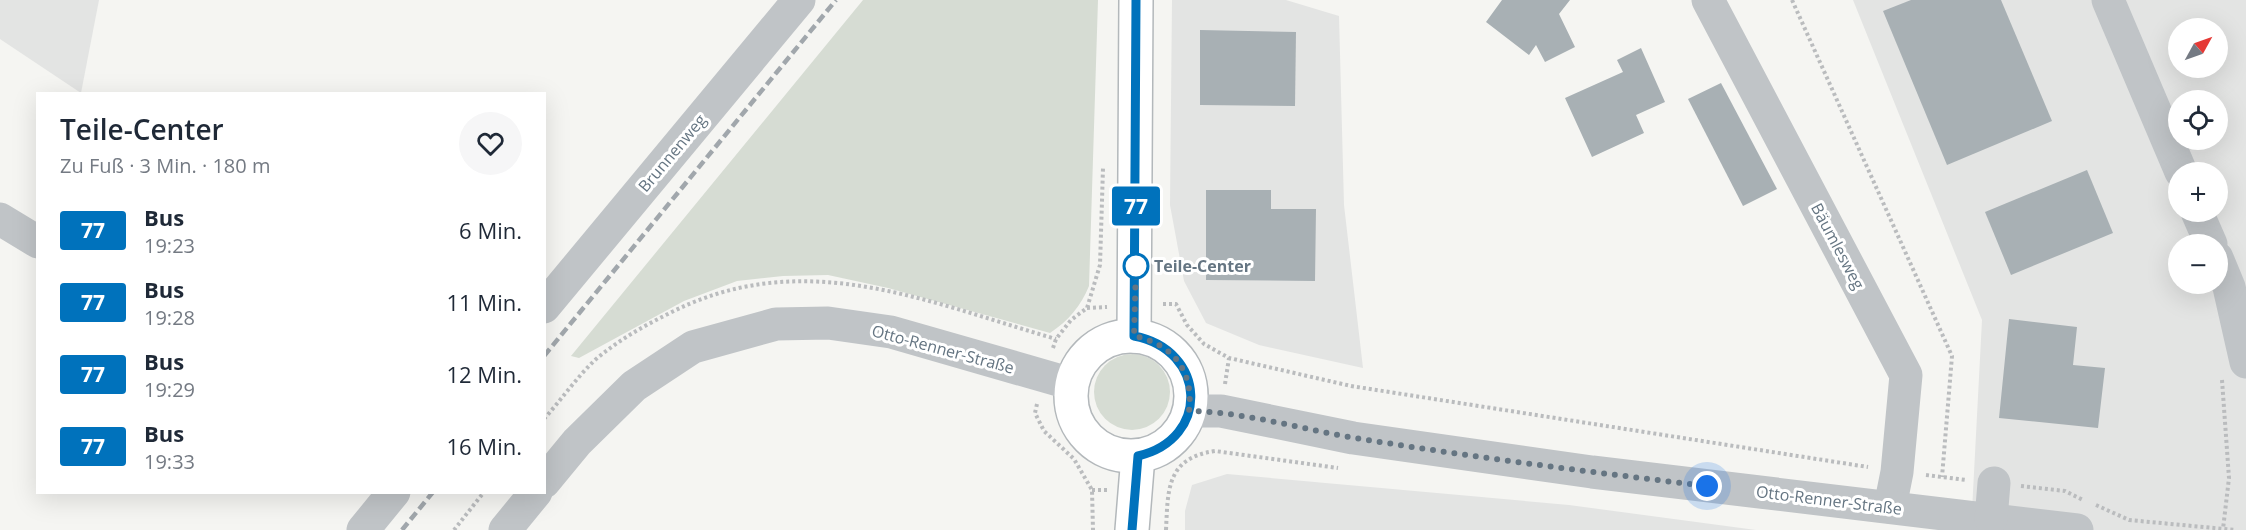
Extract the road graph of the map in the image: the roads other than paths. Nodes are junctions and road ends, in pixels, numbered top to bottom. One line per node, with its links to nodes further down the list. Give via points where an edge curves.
1 (800, 0): 9 (street, Brunnenweg)
2 (1136, 0): 10 (main road)
3 (1708, 0): 19 (street, Bäumlesweg, via 1906,375)
4 (2108, 0): 5 (street)
5 (2177, 162)
6 (0, 219): 7 (street)
7 (36, 241)
8 (2228, 285): 11 (street)
9 (546, 305)
10 (1134, 336): 12 (main road, via 1110,340 1089,353 1076,373); 13 (main road, via 1162,346 1179,361 1189,381)
11 (2234, 369)
12 (1058, 381): 14 (main road, via 1082,431 1106,451); 15 (street, Otto-Renner-Straße, via 891,332 828,323 776,324 693,347 634,386 577,442)
13 (1189, 411): 14 (main road, via 1171,442); 19 (street, Otto-Renner-Straße, via 1221,411 1353,438 1592,472)
14 (1138, 456): 23 (main road)
15 (546, 480)
16 (1994, 483): 20 (street)
17 (392, 494): 21 (street)
18 (534, 494): 22 (street)
19 (1890, 507): 20 (street, Otto-Renner-Straße)
20 (1991, 519): 24 (street, Otto-Renner-Straße)
21 (363, 530)
22 (505, 530)
23 (1132, 530)
24 (2077, 530)

